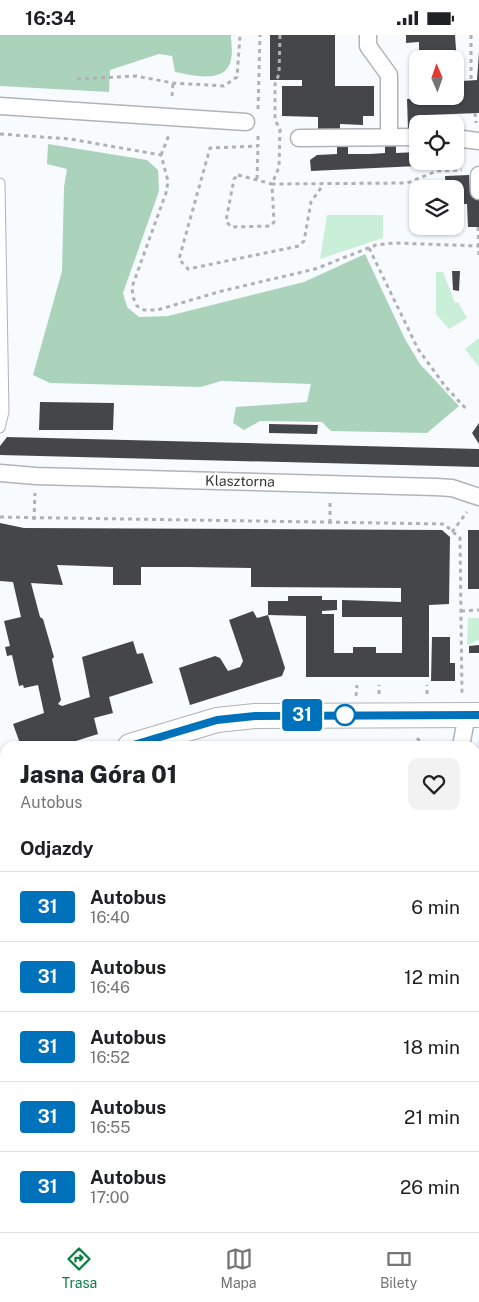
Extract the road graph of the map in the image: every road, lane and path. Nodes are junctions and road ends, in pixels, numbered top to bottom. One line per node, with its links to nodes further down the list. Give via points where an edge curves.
1 (240, 35): 8 (path, via 237,77 224,86)
2 (260, 35): 11 (path)
3 (280, 35): 24 (path, via 279,74 275,84 275,120 280,129 279,167)
4 (368, 35): 14 (street, via 368,46 389,75)
5 (471, 35): 7 (path)
6 (78, 79): 8 (path, via 136,76)
7 (471, 81)
8 (172, 83): 9 (path)
9 (172, 97)
10 (0, 106): 11 (street)
11 (254, 122): 19 (path)
12 (0, 133): 20 (path, via 70,139)
13 (169, 134): 20 (path)
14 (389, 136): 15 (street); 16 (street)
15 (409, 137)
16 (299, 138)
17 (464, 139): 18 (street)
18 (479, 141)
19 (258, 146): 22 (path); 25 (path, via 210,148 179,259 188,269 299,246 304,241 312,203)
20 (161, 155): 29 (path, via 168,181 166,193 132,287 132,297 144,310 157,310 315,269)
21 (473, 172): 25 (path, via 437,171 407,183); 26 (street)
22 (257, 179): 24 (path); 24 (path, via 238,175 234,179 226,221 232,227 271,226 274,222)
23 (0, 183): 32 (lane, via 4,397)
24 (272, 184): 25 (path)
25 (323, 185)
26 (479, 191)
27 (478, 227): 30 (path, bridge)
28 (479, 246): 29 (path, via 394,243)
29 (369, 247): 31 (path, via 418,349)
30 (479, 256)
31 (468, 411)
32 (0, 428)
33 (0, 473): 36 (street, Klasztorna, via 436,487 452,488)
34 (35, 487): 39 (path)
35 (330, 496): 40 (path)
36 (479, 497)
37 (473, 515): 41 (path, via 466,512)
38 (0, 517): 39 (path)
39 (34, 520): 40 (path)
40 (330, 523): 41 (path, via 444,524)
41 (452, 531): 43 (path, via 460,538)
42 (479, 610): 43 (path)
43 (461, 611): 44 (path)
44 (462, 686)
45 (473, 715): 47 (street, via 255,716 217,720); 49 (street)
46 (418, 738): 48 (path)
47 (147, 741)
48 (421, 741)
49 (457, 741)

